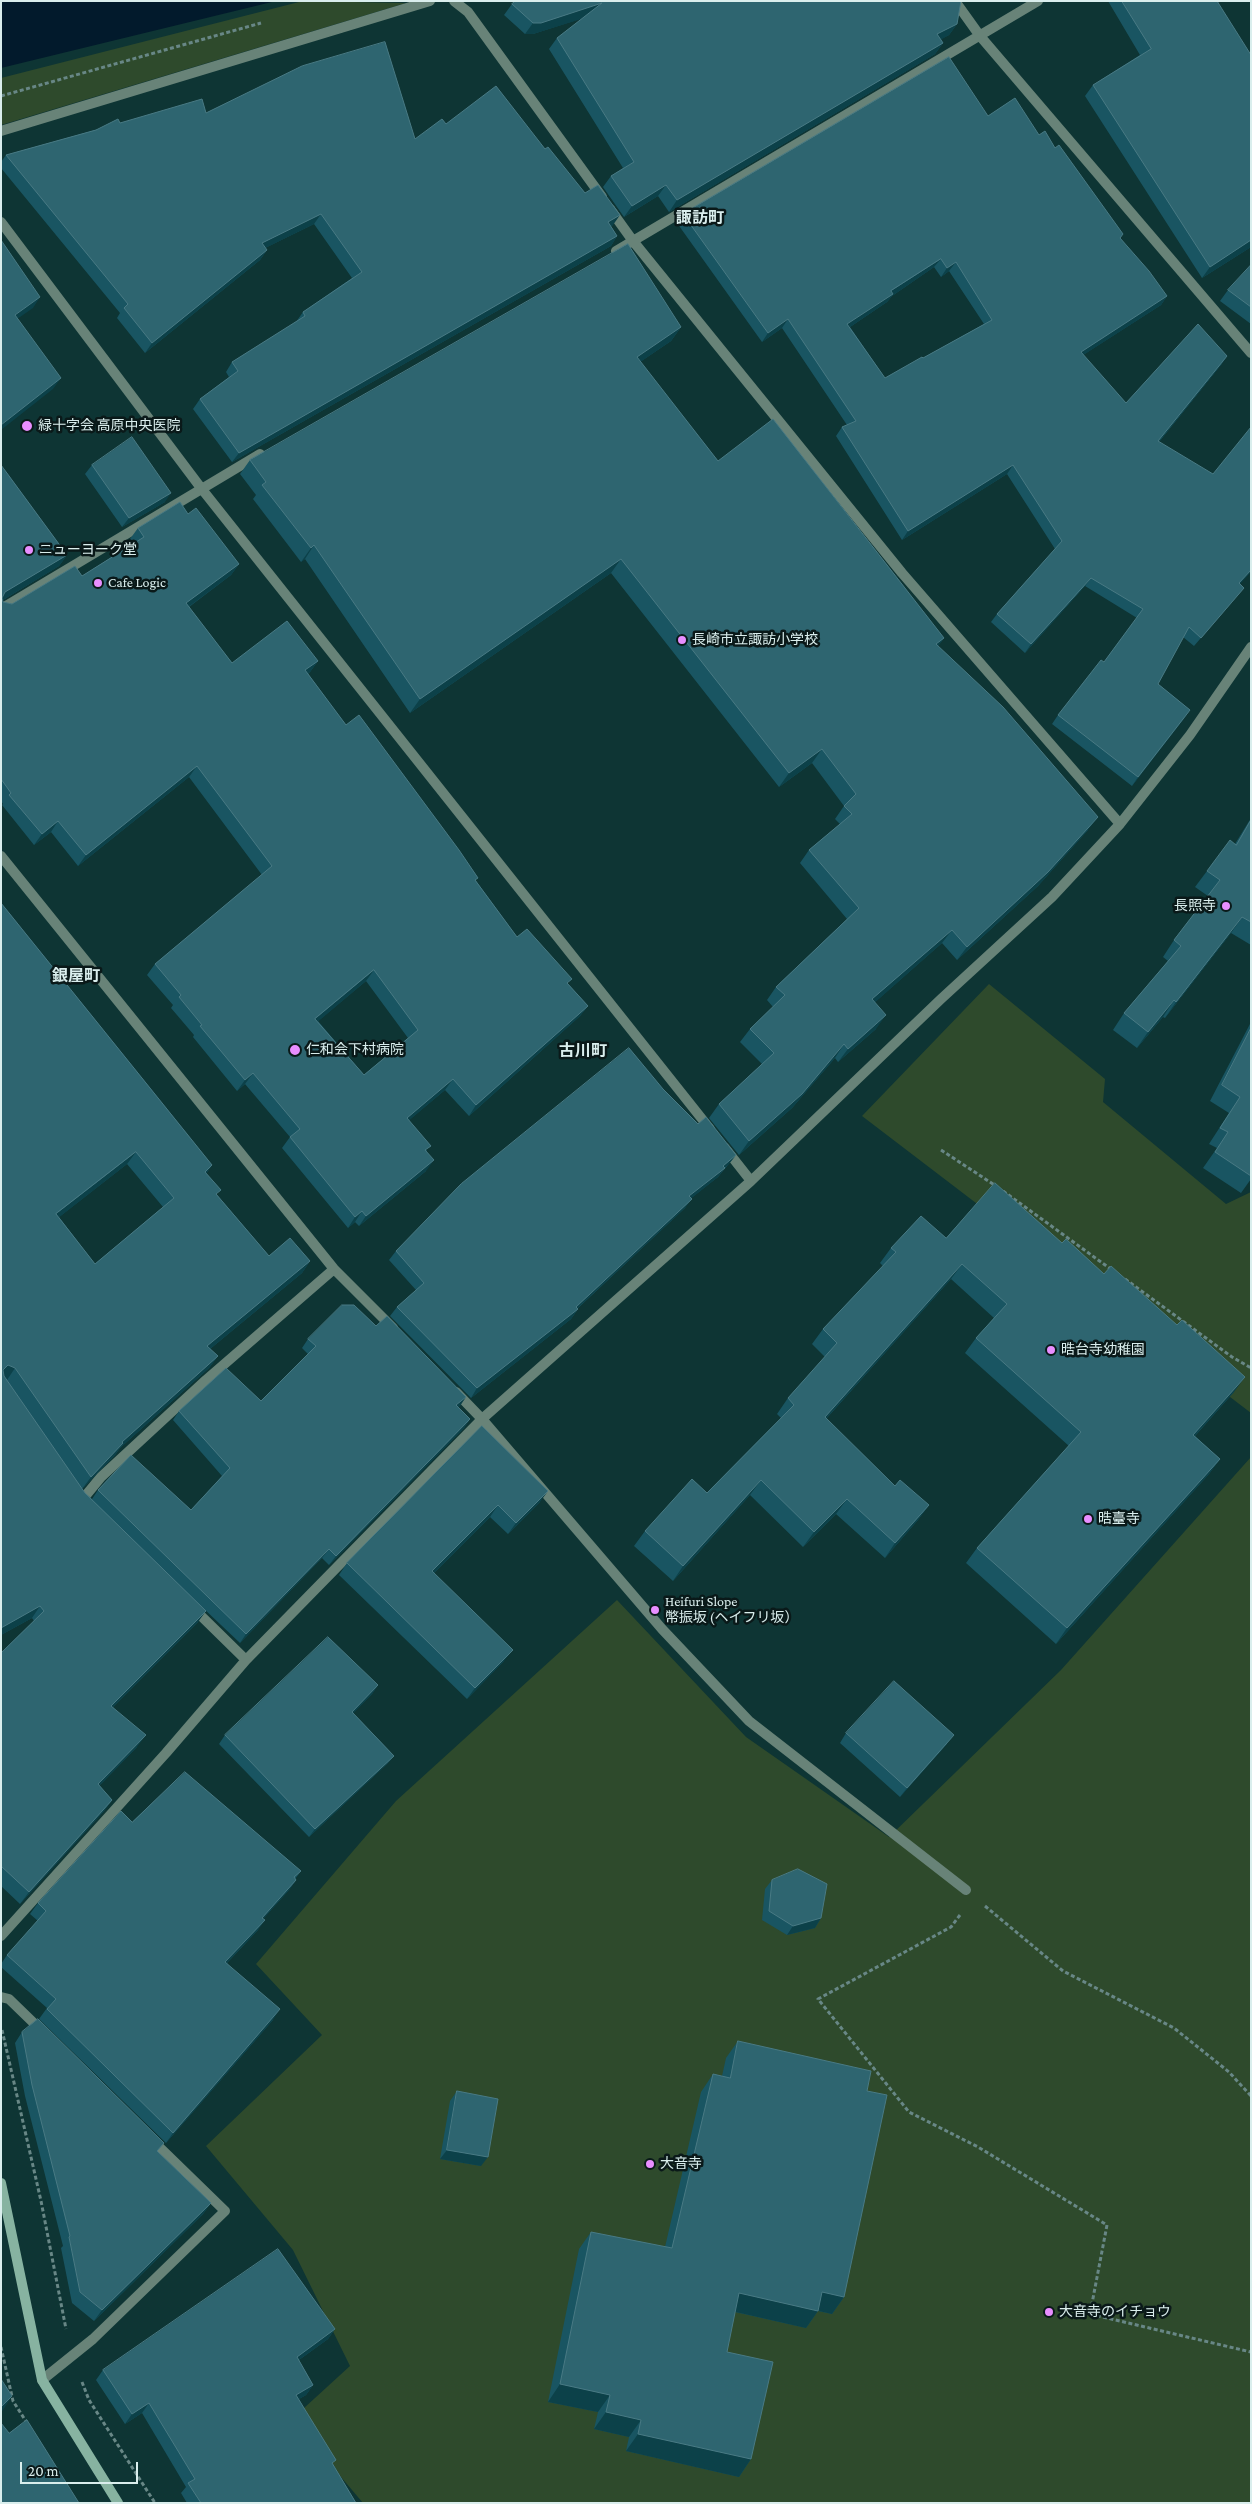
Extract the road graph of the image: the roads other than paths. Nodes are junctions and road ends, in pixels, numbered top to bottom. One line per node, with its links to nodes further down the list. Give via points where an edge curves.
1 (430, 1): 6 (street)
2 (454, 1): 8 (street, via 468,12)
3 (955, 1): 5 (street)
4 (1038, 1): 5 (street)
5 (980, 36): 8 (street); 10 (street)
6 (1, 131)
7 (1, 222): 12 (street)
8 (633, 241): 9 (street); 15 (street, via 902,573)
9 (607, 256)
10 (1251, 353)
11 (270, 448): 12 (street)
12 (201, 488): 13 (street); 17 (street)
13 (1, 609)
14 (1251, 647): 15 (street, via 1190,735)
15 (1120, 824): 17 (street, via 1052,897)
16 (1, 856): 18 (street)
17 (751, 1181): 21 (street)
18 (334, 1269): 19 (street); 22 (street, via 206,1380 101,1477)
19 (402, 1337)
20 (449, 1385): 21 (street)
21 (482, 1419): 24 (street); 25 (street, via 662,1629 749,1722)
22 (83, 1499)
23 (182, 1597): 24 (street)
24 (246, 1660): 26 (street)
25 (966, 1890)
26 (1, 1936)
27 (1, 1997): 28 (street, via 9,1999)
28 (51, 2040)
29 (141, 2129): 31 (street, via 225,2211 93,2339)
30 (1, 2183): 31 (street)
31 (42, 2380): 32 (street)
32 (118, 2503)

